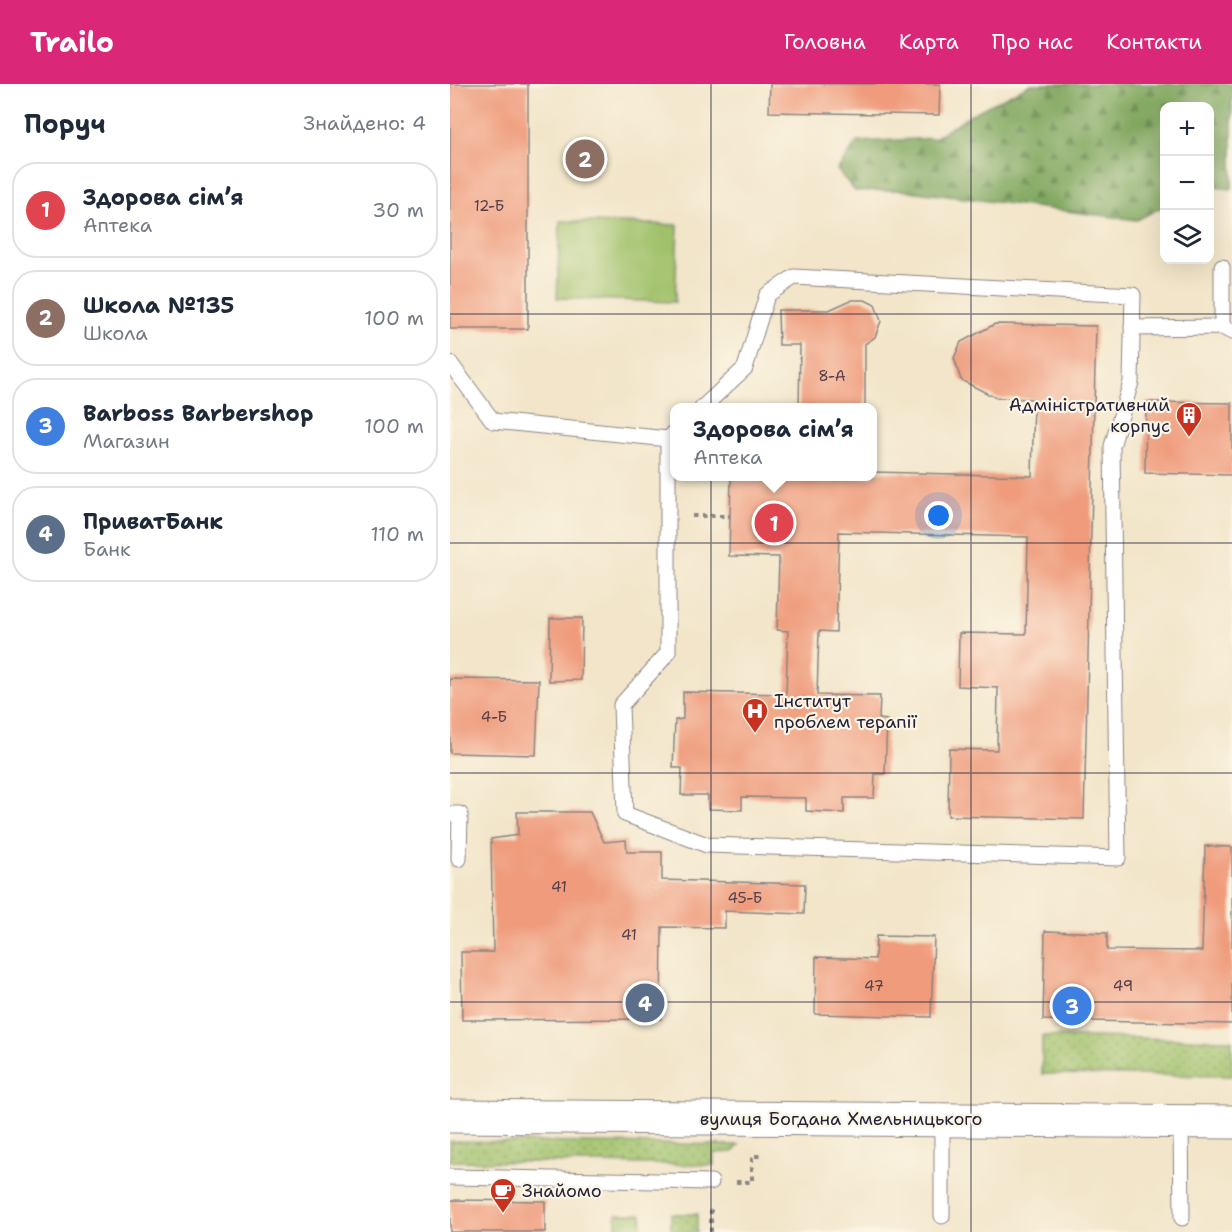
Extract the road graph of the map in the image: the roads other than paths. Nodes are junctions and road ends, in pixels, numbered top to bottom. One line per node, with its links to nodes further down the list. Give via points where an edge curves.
1 (1221, 267): 3 (lane)
2 (1132, 328): 3 (lane); 5 (lane, via 1133,295 794,277 767,295 745,368); 7 (lane, via 1131,382 1112,446 1118,858 707,845 625,814 621,705 668,653)
3 (1227, 329)
4 (450, 363): 6 (lane, via 492,422)
5 (707, 403)
6 (670, 436)
7 (670, 463)
8 (450, 814): 9 (lane, via 460,814)
9 (459, 859)
10 (450, 1116): 11 (street, вулиця Богдана Хмельницького)
11 (942, 1120): 12 (street, вулиця Богдана Хмельницького); 16 (lane)
12 (1181, 1122): 13 (street, вулиця Богдана Хмельницького); 17 (lane)
13 (1232, 1122)
14 (450, 1177): 15 (lane)
15 (711, 1182)
16 (942, 1216)
17 (1182, 1218)

